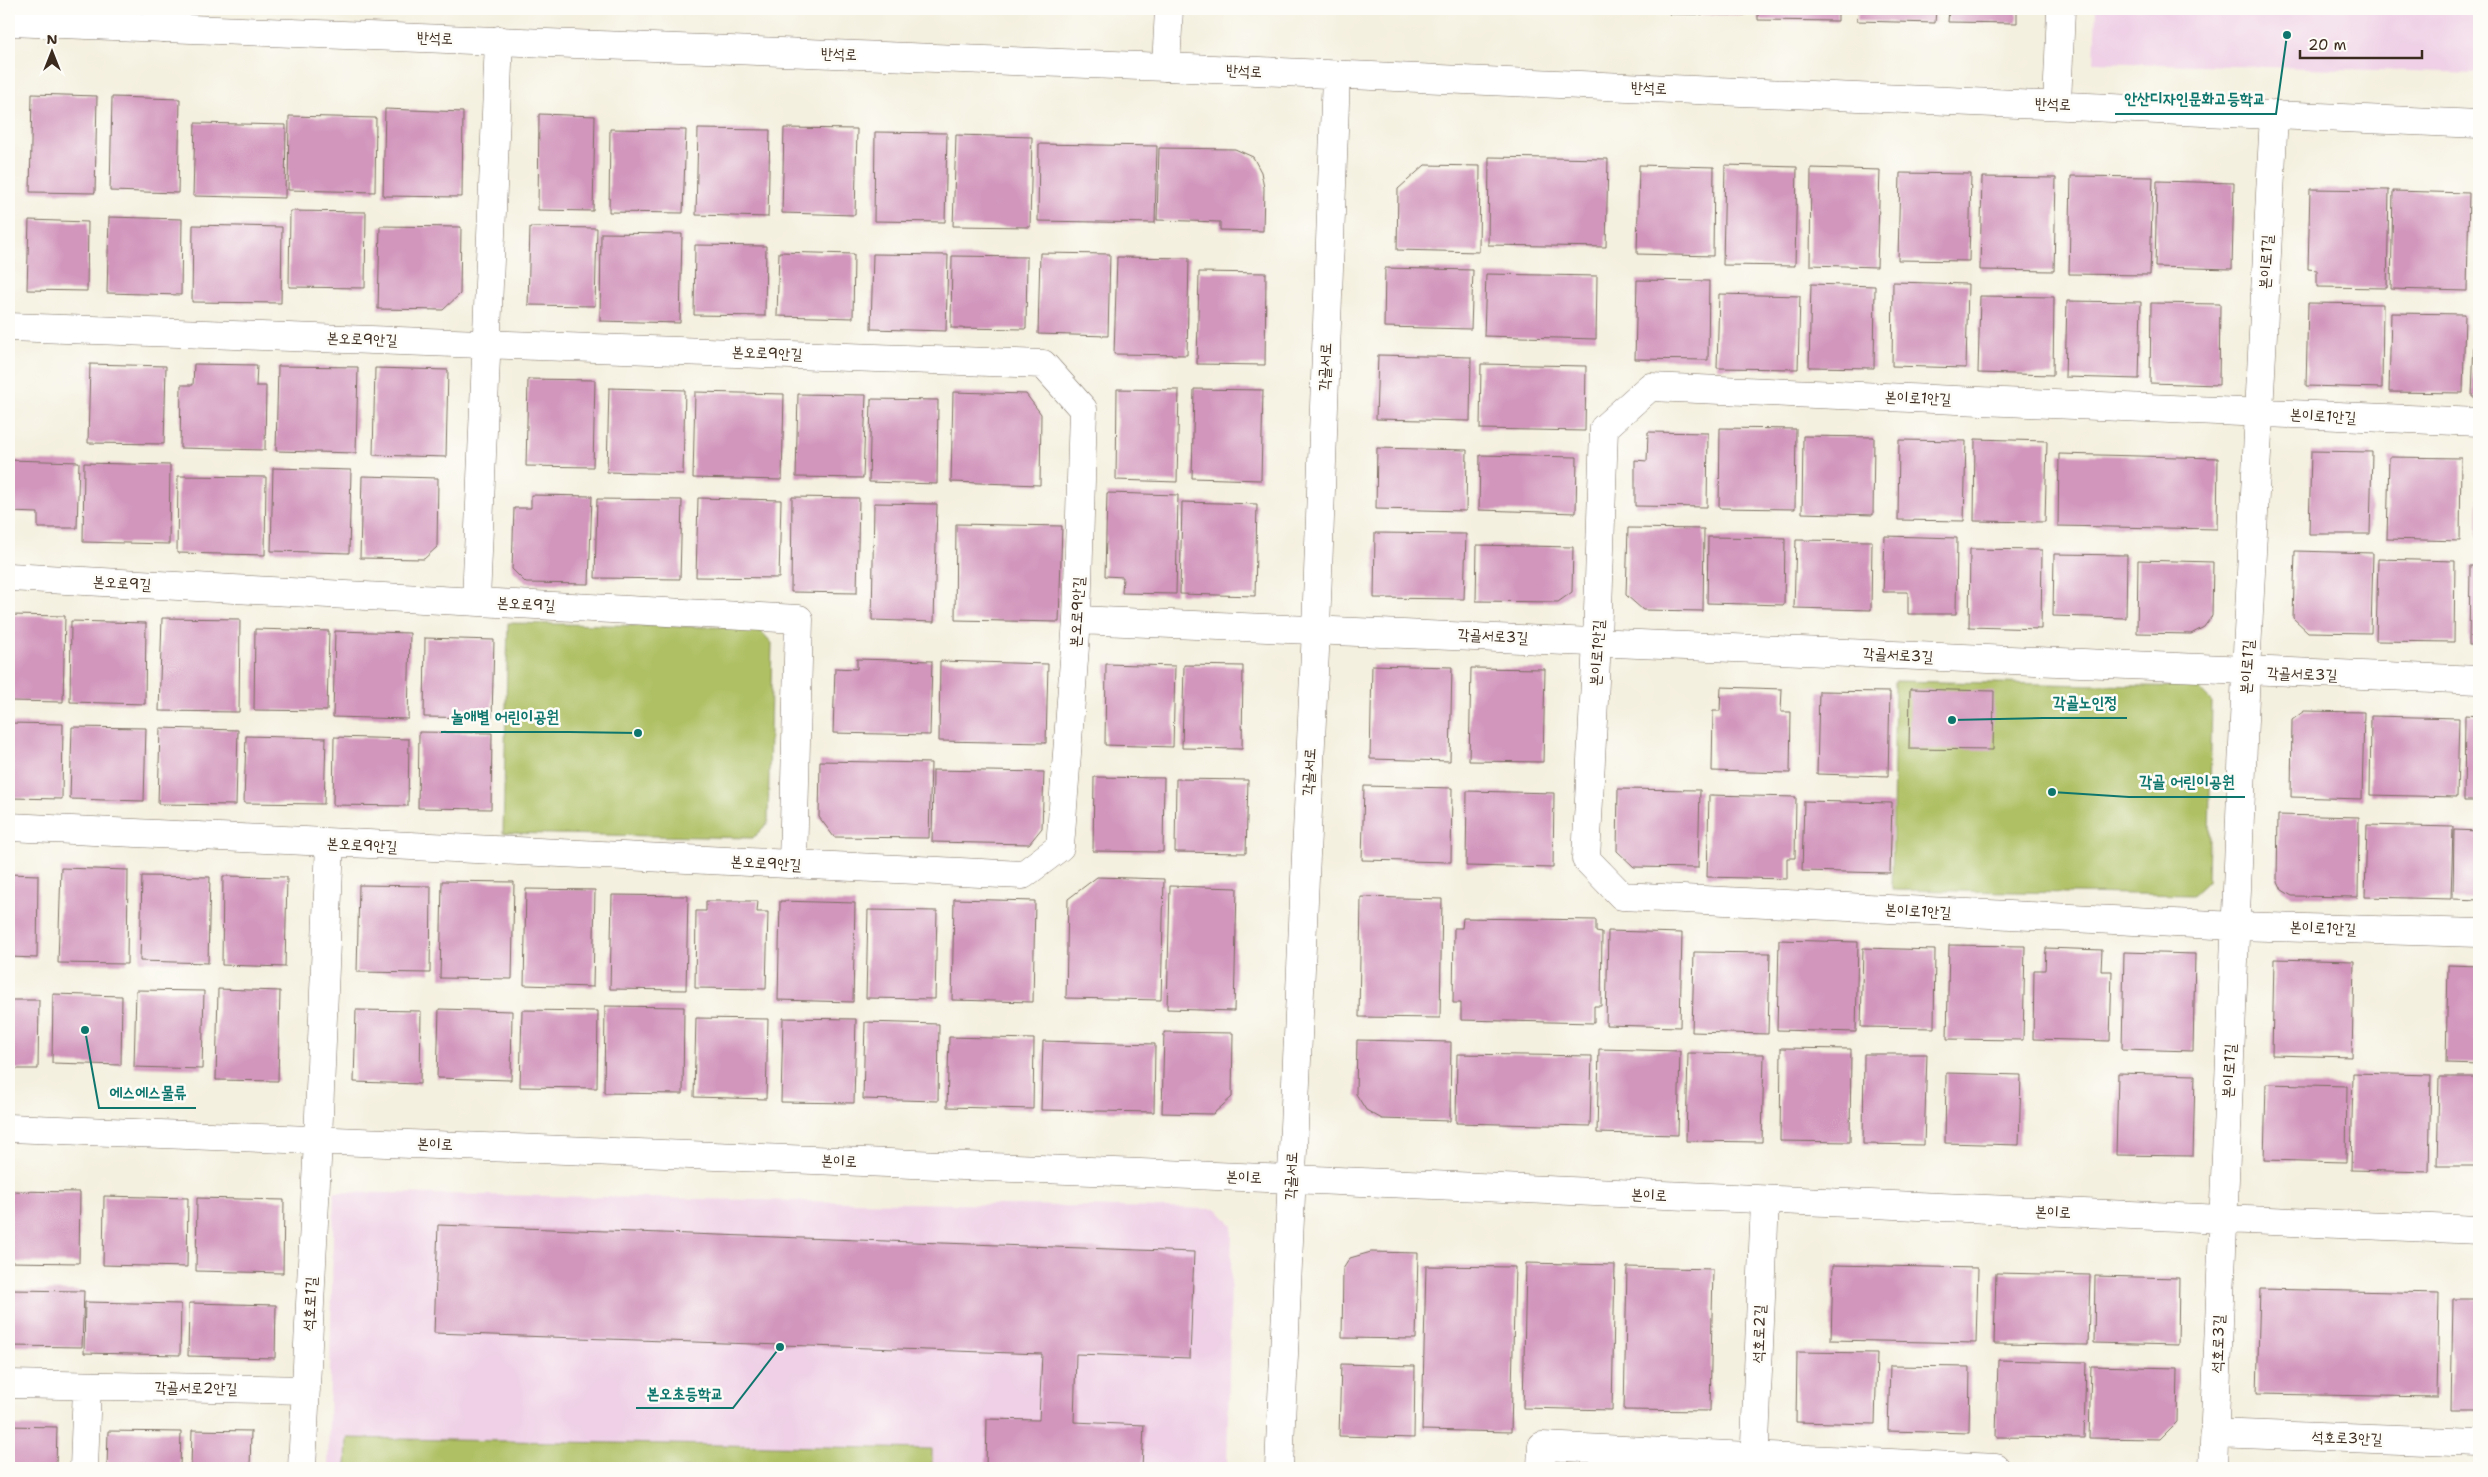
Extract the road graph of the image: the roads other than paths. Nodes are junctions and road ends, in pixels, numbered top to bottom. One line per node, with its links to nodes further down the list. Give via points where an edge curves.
1 (1169, 9): 6 (street)
2 (2061, 9): 8 (street)
3 (164, 18): 4 (street, 반석로); 5 (street, 반석로)
4 (9, 22)
5 (499, 40): 6 (street, 반석로); 12 (street)
6 (1166, 67): 7 (street, 반석로)
7 (1336, 75): 8 (street, 반석로); 18 (street, 각골서로)
8 (2057, 104): 9 (street, 반석로)
9 (2274, 114): 10 (street, 반석로); 13 (street, 본이로1길)
10 (2479, 124)
11 (9, 327): 12 (street, 본오로9안길)
12 (487, 343): 16 (street); 17 (street, 본오로9안길, via 1043,364 1083,409)
13 (2258, 413): 14 (street, 본이로1안길); 19 (street, 본이로1안길, via 1650,387 1604,428); 20 (street, 본이로1길)
14 (2479, 422)
15 (9, 577): 16 (street, 본오로9길)
16 (476, 601): 24 (street, 본오로9길, via 799,619)
17 (1077, 620): 18 (street, 각골서로3길); 24 (street, 본오로9안길, via 1060,847 1023,875)
18 (1316, 628): 19 (street, 각골서로3길); 29 (street, 각골서로)
19 (1598, 641): 20 (street, 각골서로3길); 25 (street, 본이로1안길, via 1586,859 1622,896)
20 (2246, 672): 21 (street, 각골서로3길); 25 (street, 본이로1길)
21 (2479, 680)
22 (9, 827): 23 (street, 본오로9안길)
23 (330, 843): 24 (street, 본오로9안길); 28 (street, 석호로1길)
24 (793, 864)
25 (2236, 926): 26 (street, 본이로1안길); 31 (street, 본이로1길)
26 (2479, 932)
27 (9, 1128): 28 (street, 본이로)
28 (318, 1140): 29 (street, 본이로); 35 (street, 석호로1길)
29 (1291, 1179): 30 (street, 본이로); 41 (street, 각골서로)
30 (1764, 1200): 31 (street, 본이로); 38 (street, 석호로2길)
31 (2222, 1220): 32 (street, 본이로); 36 (street, 석호로3길)
32 (2479, 1230)
33 (9, 1384): 34 (street, 각골서로2안길)
34 (87, 1386): 35 (street, 각골서로2안길); 39 (street)
35 (306, 1390): 40 (street, 석호로1길)
36 (2214, 1433): 37 (street, 석호로3안길); 45 (street, 석호로3길)
37 (2479, 1443)
38 (1754, 1462): 42 (street, via 1542,1446); 43 (street)
39 (84, 1468)
40 (302, 1468)
41 (1280, 1468)
42 (1541, 1468)
43 (1973, 1468): 44 (street)
44 (1996, 1468)
45 (2213, 1468)

